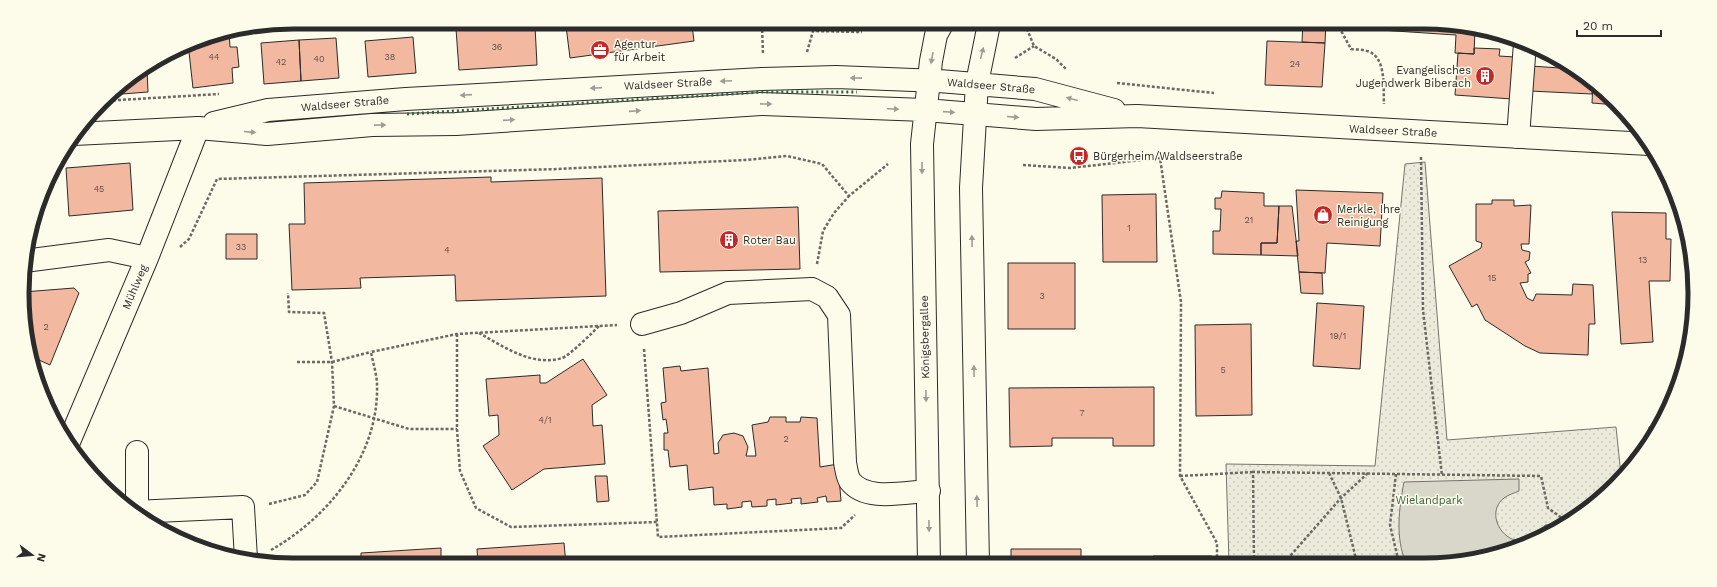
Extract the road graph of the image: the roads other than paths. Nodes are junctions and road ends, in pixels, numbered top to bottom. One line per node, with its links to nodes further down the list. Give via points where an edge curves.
1 (939, 29): 4 (main road, Königsbergallee, one-way to 4, via 936,35)
2 (989, 29): 5 (main road, one-way to 2)
3 (1526, 49): 11 (main road)
4 (929, 80): 5 (main road, Waldseer Straße); 6 (main road, Königsbergallee); 9 (main road, Waldseer Straße, one-way to 9, via 836,77 762,79 414,98 268,110)
5 (977, 83): 7 (main road); 8 (main road, Waldseer Straße, one-way to 5, via 1035,89)
6 (925, 110): 7 (main road, Waldseer Straße, one-way to 7); 9 (main road, Waldseer Straße, one-way to 6, via 267,134 372,125 456,124 761,104); 18 (main road, Königsbergallee, one-way to 18, via 922,144 922,224)
7 (974, 114): 8 (main road, Waldseer Straße, one-way to 8, via 1036,119); 23 (main road, one-way to 7, via 971,188)
8 (1137, 116): 11 (main road, Waldseer Straße)
9 (198, 128): 10 (main road, Waldseer Straße); 13 (main road, Mühlweg)
10 (83, 134)
11 (1518, 137): 12 (main road, Waldseer Straße)
12 (1641, 144)
13 (147, 258): 14 (main road, via 109,250); 16 (main road, Mühlweg)
14 (31, 260)
15 (642, 324): 18 (main road, via 681,313 728,293 812,288 827,297 839,315 845,462 849,480 860,490 876,494)
16 (71, 436)
17 (136, 452): 19 (main road)
18 (928, 491): 22 (main road, Königsbergallee, one-way to 22)
19 (136, 506)
20 (145, 512): 21 (main road, via 243,507)
21 (246, 554)
22 (929, 558)
23 (978, 558)

